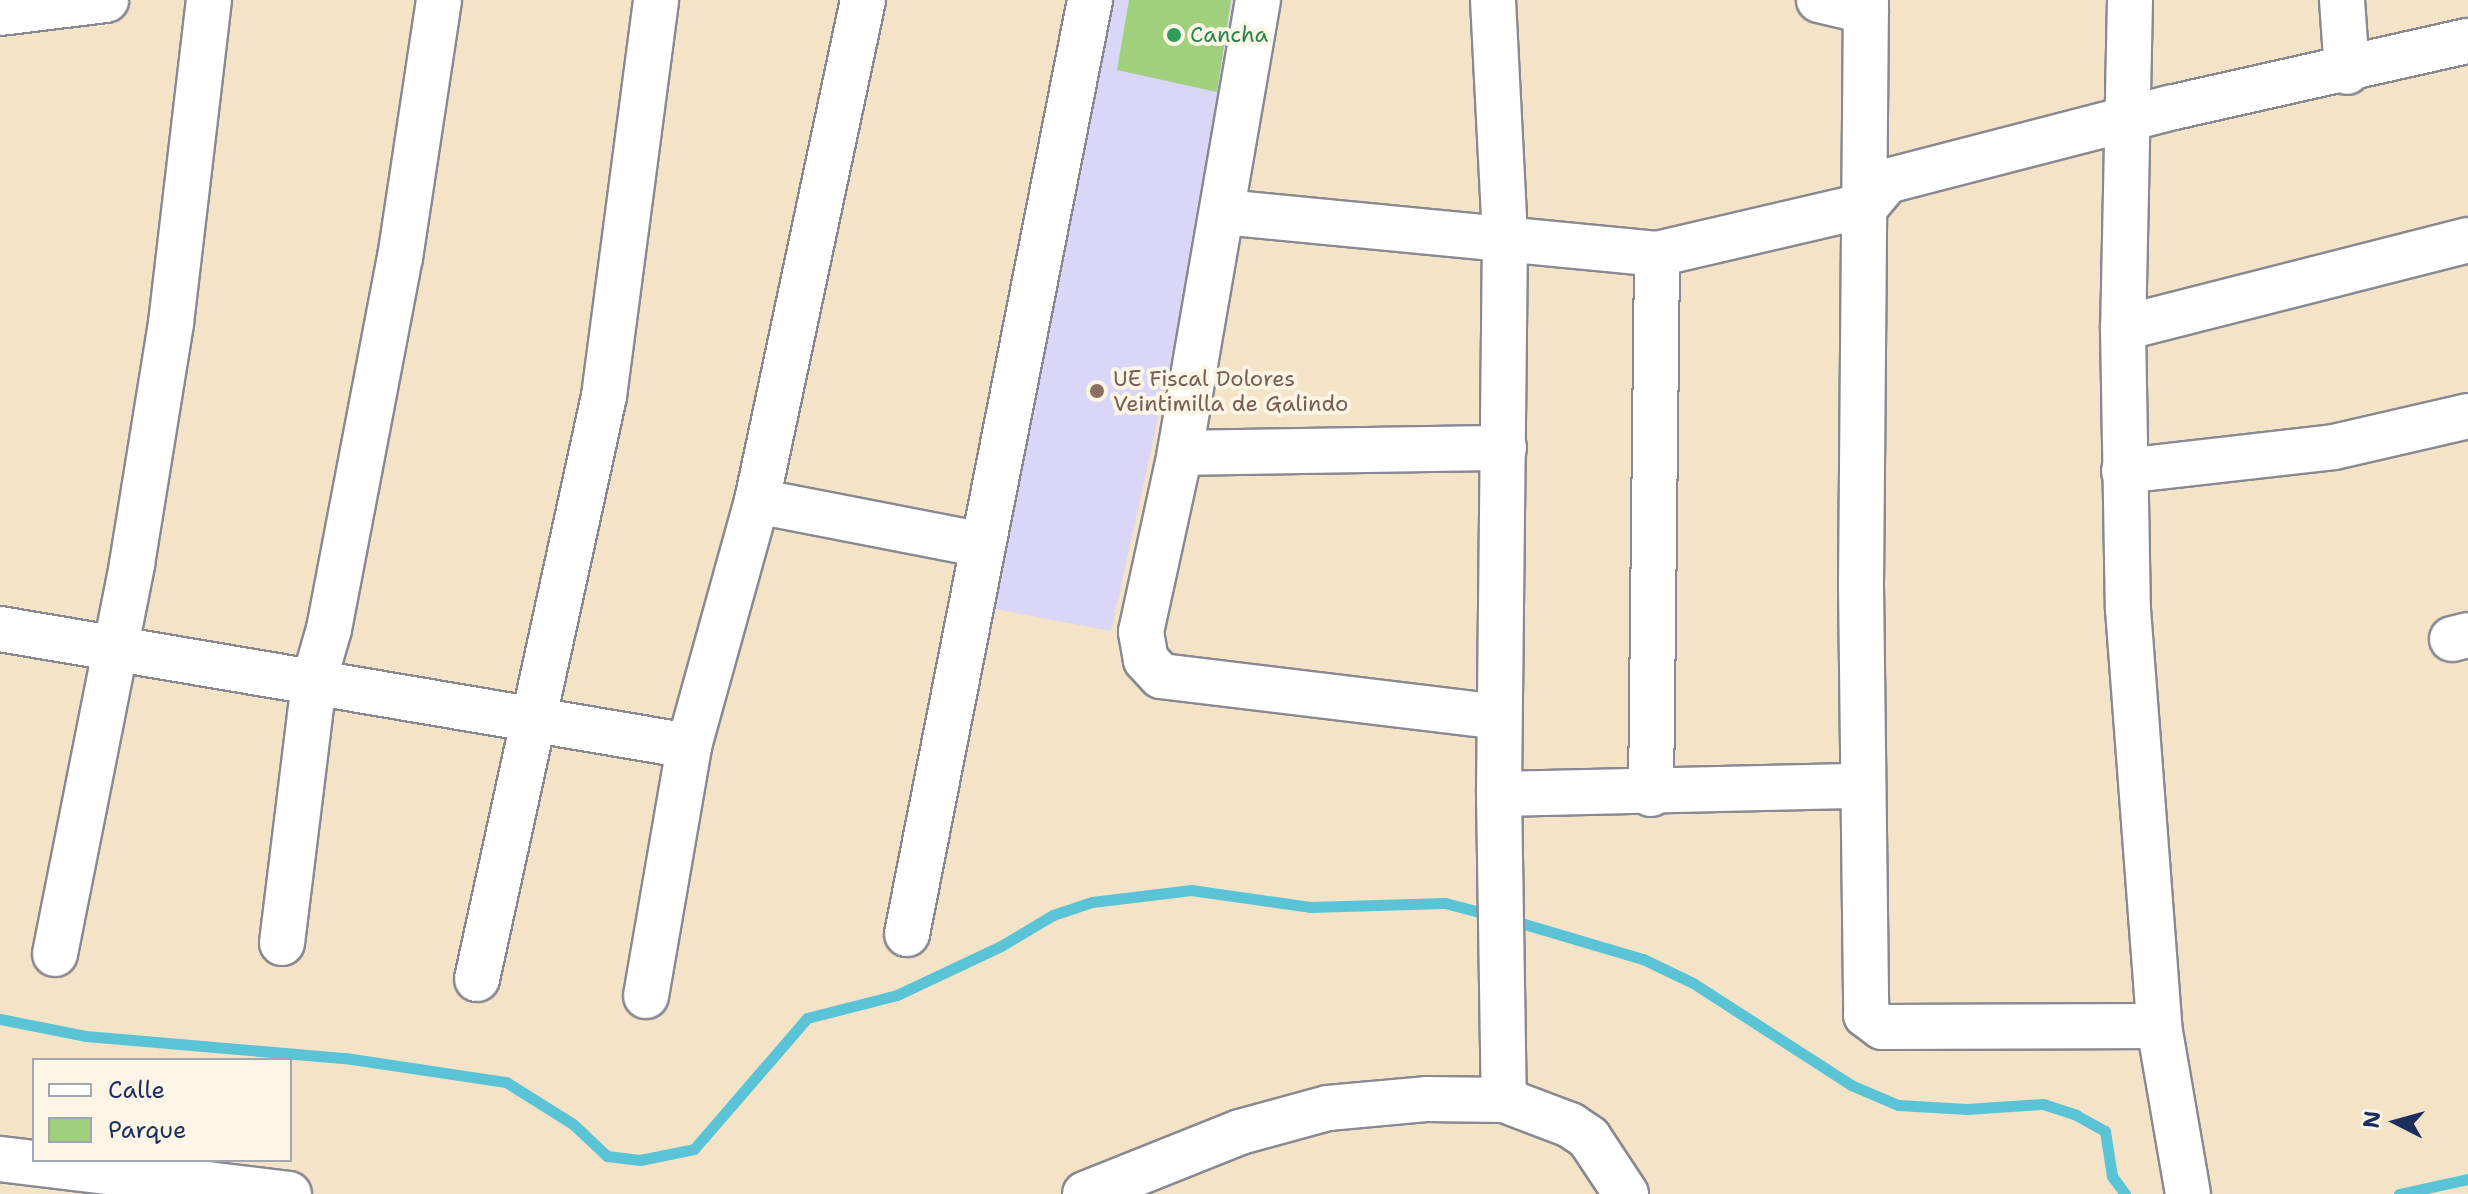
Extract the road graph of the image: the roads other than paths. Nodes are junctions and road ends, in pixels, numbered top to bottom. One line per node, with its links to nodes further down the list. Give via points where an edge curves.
1 (0, 0): 14 (street)
2 (106, 0): 14 (street)
3 (209, 0): 31 (street, via 171,323)
4 (439, 0): 32 (street, via 400,258 329,629)
5 (656, 0): 34 (street, via 604,396)
6 (863, 0): 28 (street)
7 (1090, 0): 29 (street)
8 (1258, 0): 19 (street)
9 (1493, 0): 20 (street)
10 (1819, 0): 13 (street)
11 (2130, 0): 17 (street)
12 (2342, 0): 16 (street)
13 (1866, 5): 18 (street)
14 (0, 15)
15 (2468, 41): 16 (street)
16 (2347, 72): 17 (street)
17 (2127, 121): 18 (street, via 1887,181); 23 (street)
18 (1867, 205): 22 (street); 36 (street)
19 (1223, 212): 20 (street); 26 (street)
20 (1505, 237): 22 (street); 25 (street)
21 (2468, 240): 23 (street)
22 (1657, 254): 38 (street)
23 (2123, 328): 27 (street)
24 (2468, 416): 27 (street, via 2334,447)
25 (1504, 448): 26 (street); 33 (street)
26 (1180, 453): 33 (street, via 1141,632 1146,660 1161,676)
27 (2124, 471): 44 (street)
28 (757, 501): 29 (street); 35 (street)
29 (983, 545): 39 (street)
30 (0, 629): 31 (street)
31 (116, 649): 32 (street); 41 (street)
32 (314, 681): 34 (street); 40 (street)
33 (1499, 717): 37 (street)
34 (534, 718): 35 (street); 42 (street)
35 (689, 746): 43 (street)
36 (1863, 786): 38 (street); 44 (street, via 1866,1015 1872,1023)
37 (1499, 794): 38 (street); 45 (street)
38 (1651, 794)
39 (907, 934)
40 (282, 943)
41 (55, 954)
42 (477, 979)
43 (646, 996)
44 (2159, 1026): 51 (street)
45 (1504, 1100): 49 (street, via 1426,1099 1328,1108 1240,1132); 50 (street, via 1589,1138)
46 (0, 1159): 47 (street)
47 (119, 1186): 48 (street)
48 (289, 1194)
49 (1085, 1194)
50 (1626, 1194)
51 (2188, 1194)

